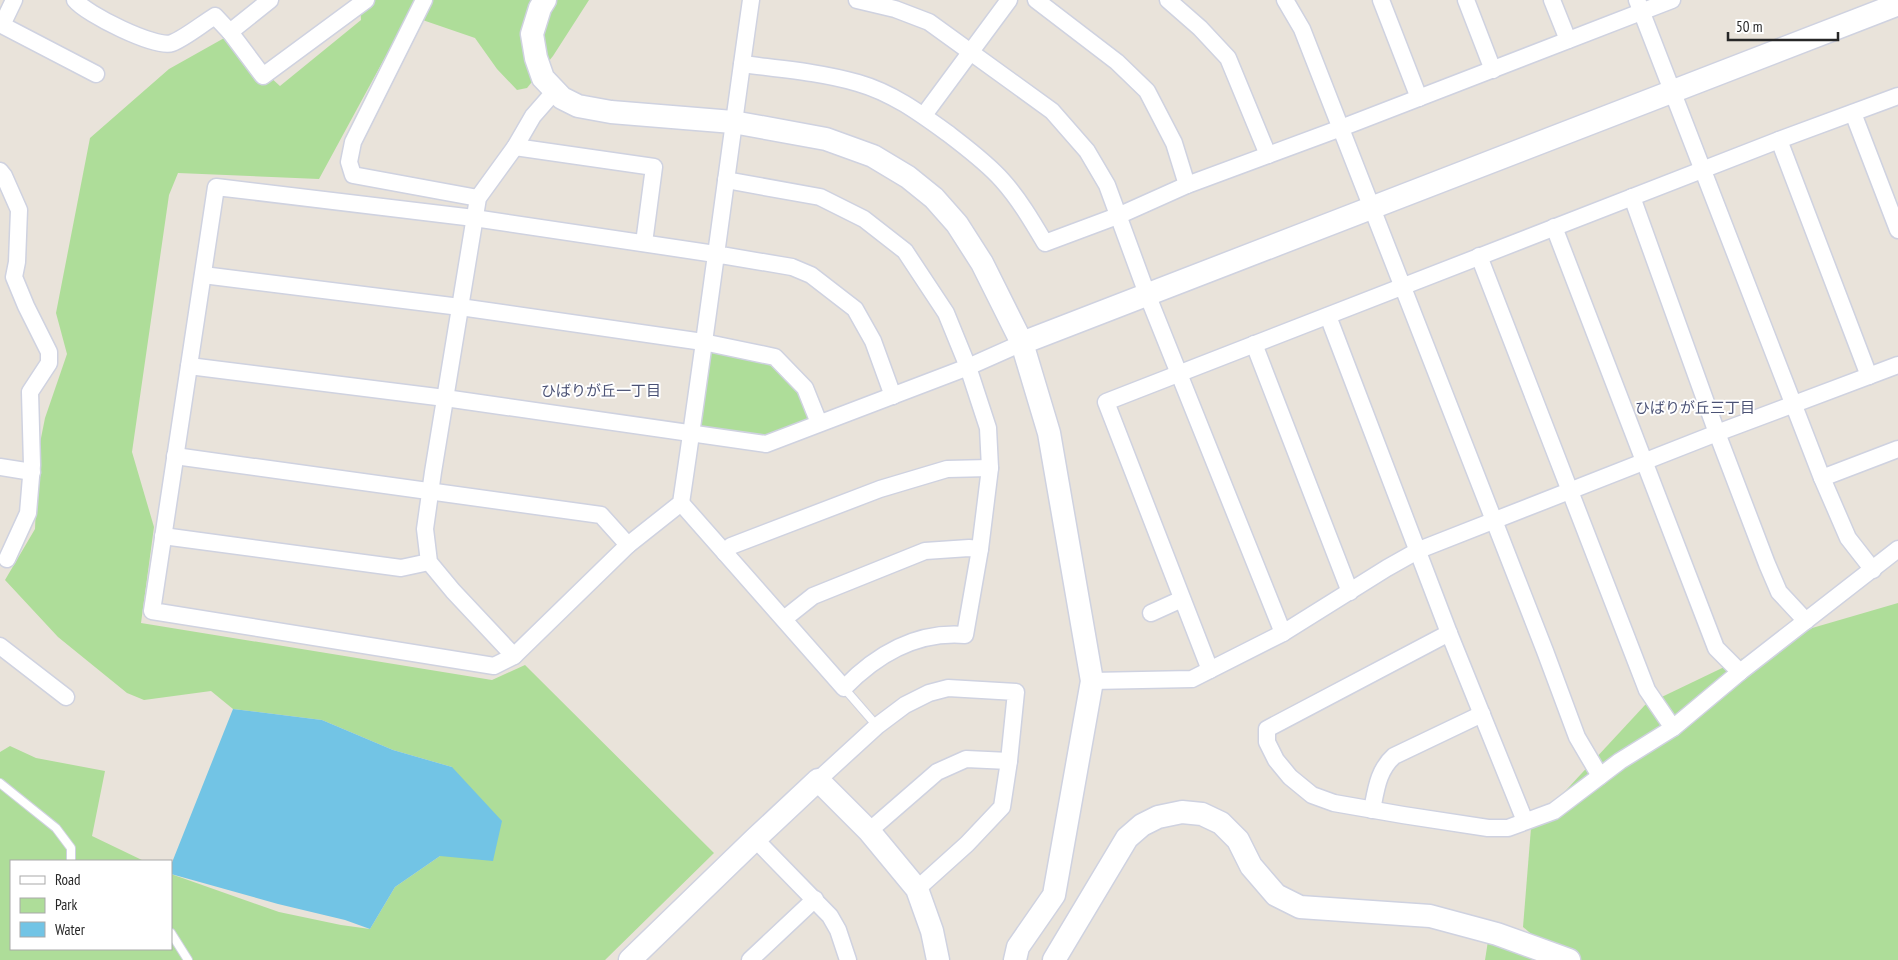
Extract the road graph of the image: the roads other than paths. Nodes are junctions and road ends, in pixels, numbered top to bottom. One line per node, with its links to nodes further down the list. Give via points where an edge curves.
1 (14, 0): 19 (street)
2 (75, 0): 20 (street, via 104,21 154,43 171,44 215,16)
3 (270, 0): 20 (street)
4 (366, 0): 20 (street, via 263,76)
5 (424, 0): 42 (street, via 353,142 349,162 353,174)
6 (545, 0): 27 (street, via 532,34 543,78)
7 (750, 0): 23 (street)
8 (857, 0): 22 (street, via 930,22)
9 (1009, 0): 22 (street)
10 (1036, 0): 40 (street, via 1117,62 1147,91 1174,143)
11 (1168, 0): 36 (street, via 1228,58)
12 (1285, 0): 33 (street, via 1302,29)
13 (1381, 0): 29 (street)
14 (1466, 0): 24 (street)
15 (1552, 0): 21 (street)
16 (1672, 0): 18 (street)
17 (1896, 5): 26 (street)
18 (1640, 6): 21 (street); 26 (street)
19 (1, 25): 25 (street)
20 (230, 32)
21 (1568, 40): 24 (street)
22 (971, 51): 31 (street); 44 (street, via 1052,112 1087,151 1107,184)
23 (742, 64): 31 (street, via 859,83 893,96); 32 (street)
24 (1493, 70): 29 (street)
25 (96, 74)
26 (1672, 90): 37 (street); 43 (street)
27 (554, 92): 32 (street, via 578,106 611,112); 35 (street, via 533,116)
28 (1898, 96): 30 (street)
29 (1419, 98): 33 (street)
30 (1853, 113): 34 (street); 47 (street)
31 (924, 115): 44 (street, via 1002,179 1045,243)
32 (734, 122): 39 (street); 57 (street, via 826,139 873,156 908,177 934,198 957,224 982,263)
33 (1340, 128): 36 (street); 43 (street)
34 (1779, 140): 37 (street); 63 (street)
35 (515, 147): 42 (street); 48 (street, via 654,168)
36 (1268, 155): 40 (street)
37 (1703, 169): 41 (street); 66 (street)
38 (0, 171): 75 (street, via 19,210 14,277 49,352 49,363 30,392)
39 (726, 180): 49 (street); 61 (street, via 820,197 864,220 906,251 946,313)
40 (1187, 185): 44 (street)
41 (1632, 197): 46 (street); 69 (street)
42 (478, 198): 45 (street)
43 (1371, 208): 52 (street); 53 (street)
44 (1120, 215): 53 (street)
45 (474, 218): 48 (street); 51 (street, via 216,187); 54 (street)
46 (1554, 227): 50 (street); 72 (street)
47 (1898, 230)
48 (644, 243): 49 (street)
49 (715, 254): 56 (street); 64 (street, via 792,267 811,275 833,291 854,309 873,341)
50 (1480, 256): 52 (street); 77 (street)
51 (203, 275): 54 (street); 60 (street)
52 (1402, 286): 55 (street); 80 (street)
53 (1147, 294): 57 (street); 62 (street)
54 (460, 307): 56 (street); 65 (street)
55 (1328, 316): 58 (street); 85 (street)
56 (704, 342): 67 (street, via 775,357 805,388); 68 (street)
57 (1022, 343): 61 (street); 101 (street, via 1049,433)
58 (1254, 344): 62 (street); 90 (street)
59 (1898, 365): 63 (street)
60 (189, 366): 65 (street); 71 (street)
61 (968, 367): 64 (street); 74 (street, via 988,428)
62 (1179, 373): 91 (street, via 1106,402); 95 (street)
63 (1869, 376): 66 (street)
64 (892, 396): 67 (street)
65 (445, 398): 68 (street); 78 (street)
66 (1794, 404): 69 (street); 76 (street)
67 (819, 423): 68 (street, via 766,444)
68 (692, 433): 79 (street)
69 (1717, 433): 72 (street); 94 (street, via 1779,592)
70 (1898, 449): 76 (street)
71 (175, 456): 78 (street); 81 (street)
72 (1644, 462): 77 (street); 100 (street, via 1716,648)
73 (0, 467): 75 (street)
74 (990, 468): 83 (street); 86 (street, via 947,469 880,489 731,546)
75 (32, 472): 87 (street, via 28,513)
76 (1822, 478): 89 (street, via 1848,538)
77 (1571, 490): 80 (street); 106 (street, via 1647,690)
78 (430, 491): 82 (street, via 601,515); 88 (street, via 425,530)
79 (681, 503): 82 (street); 86 (street)
80 (1494, 521): 85 (street); 108 (street, via 1577,737)
81 (163, 536): 88 (street, via 401,568); 98 (street, via 152,611 494,666)
82 (628, 545): 98 (street)
83 (980, 549): 93 (street, via 925,552 813,596); 102 (street, via 965,635 948,634 910,641 889,651)
84 (1898, 549): 89 (street)
85 (1419, 550): 90 (street); 96 (street)
86 (725, 553): 93 (street)
87 (7, 559)
88 (429, 562): 98 (street)
89 (1872, 570): 94 (street)
90 (1350, 592): 95 (street)
91 (1182, 599): 92 (street); 99 (street)
92 (1151, 613)
93 (784, 619): 102 (street)
94 (1806, 621): 100 (street)
95 (1283, 633): 99 (street)
96 (1449, 633): 104 (street); 111 (street, via 1267,729 1267,742 1276,760 1312,795)
97 (0, 646): 103 (street)
98 (514, 656)
99 (1210, 670): 101 (street, via 1192,679)
100 (1740, 672): 106 (street)
101 (1092, 681): 125 (street, via 1054,895 1018,947)
102 (844, 688): 105 (lane)
103 (66, 697)
104 (1482, 714): 111 (street, via 1385,764); 112 (street)
105 (878, 726): 107 (street, via 905,705 948,688 1016,692); 109 (street)
106 (1673, 728): 108 (street)
107 (1009, 761): 113 (street, via 966,759 937,772); 116 (street, via 1002,807)
108 (1600, 776): 112 (street, via 1554,811)
109 (818, 780): 113 (street); 114 (street)
110 (0, 783): 115 (lane, via 56,828 71,848)
111 (1372, 810): 112 (street, via 1488,828 1508,828)
112 (1525, 821)
113 (869, 831): 116 (street)
114 (755, 839): 117 (street); 121 (street)
115 (71, 860)
116 (917, 889): 124 (street)
117 (816, 900): 122 (street); 123 (street, via 838,930)
118 (172, 935): 120 (lane)
119 (1566, 959): 126 (street, via 1497,934 1430,916 1300,907 1276,895 1265,884 1251,866 1238,840 1221,822 1202,814 1182,812 1158,816 1127,838)
120 (188, 960)
121 (630, 960)
122 (750, 960)
123 (848, 960)
124 (938, 960)
125 (1015, 960)
126 (1054, 960)

